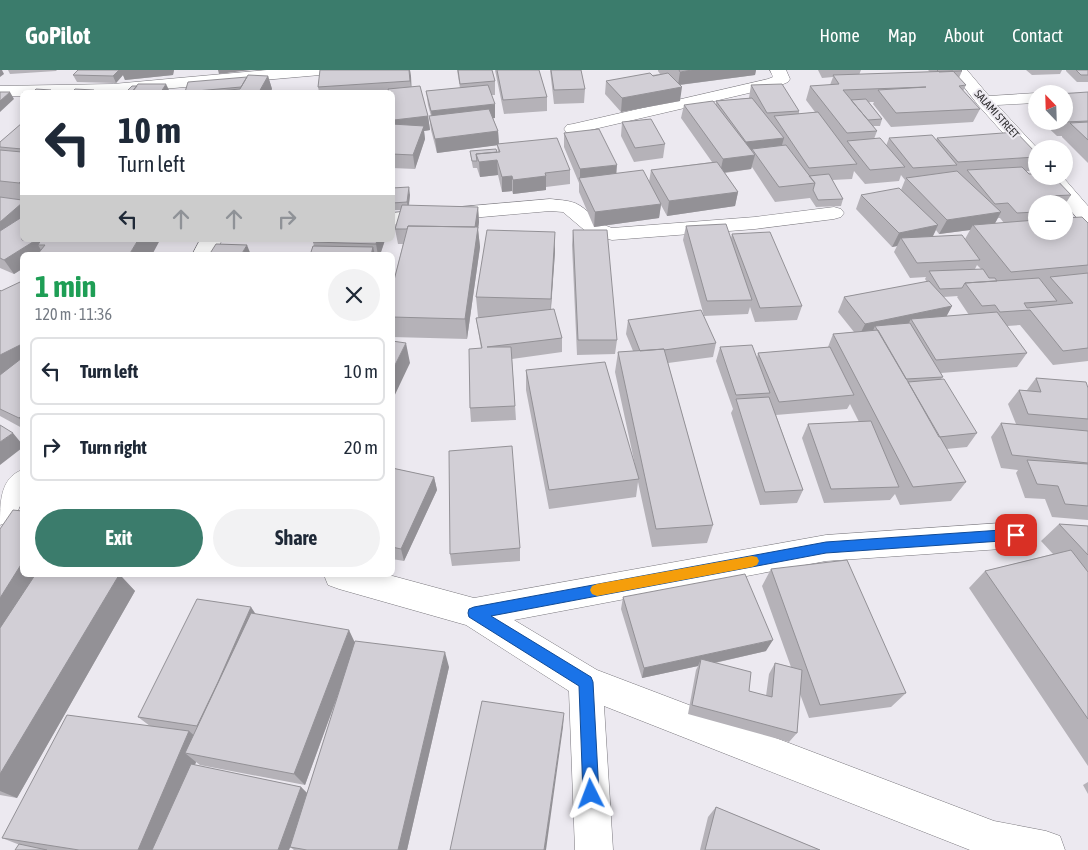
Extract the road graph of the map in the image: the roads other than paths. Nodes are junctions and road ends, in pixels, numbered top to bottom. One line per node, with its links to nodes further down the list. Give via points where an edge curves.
1 (320, 70): 4 (street)
2 (778, 70): 11 (street, via 782,79 773,83)
3 (959, 70): 10 (street, SALAMI STREET)
4 (279, 75): 5 (street, via 113,89); 6 (street)
5 (56, 90)
6 (274, 90)
7 (0, 91): 8 (street)
8 (20, 91)
9 (1028, 99): 10 (street)
10 (984, 102): 12 (street, SALAMI STREET)
11 (572, 129)
12 (1028, 149)
13 (1060, 185): 16 (street)
14 (834, 213): 15 (street, via 756,223 612,234 596,230 568,207 550,205)
15 (395, 219)
16 (1088, 219)
17 (20, 485): 18 (street)
18 (0, 513)
19 (1016, 535): 21 (street, via 826,548)
20 (345, 577): 21 (street)
21 (474, 613): 22 (street)
22 (586, 682): 23 (street); 24 (street)
23 (994, 845): 25 (street)
24 (594, 850)
25 (1046, 850)

